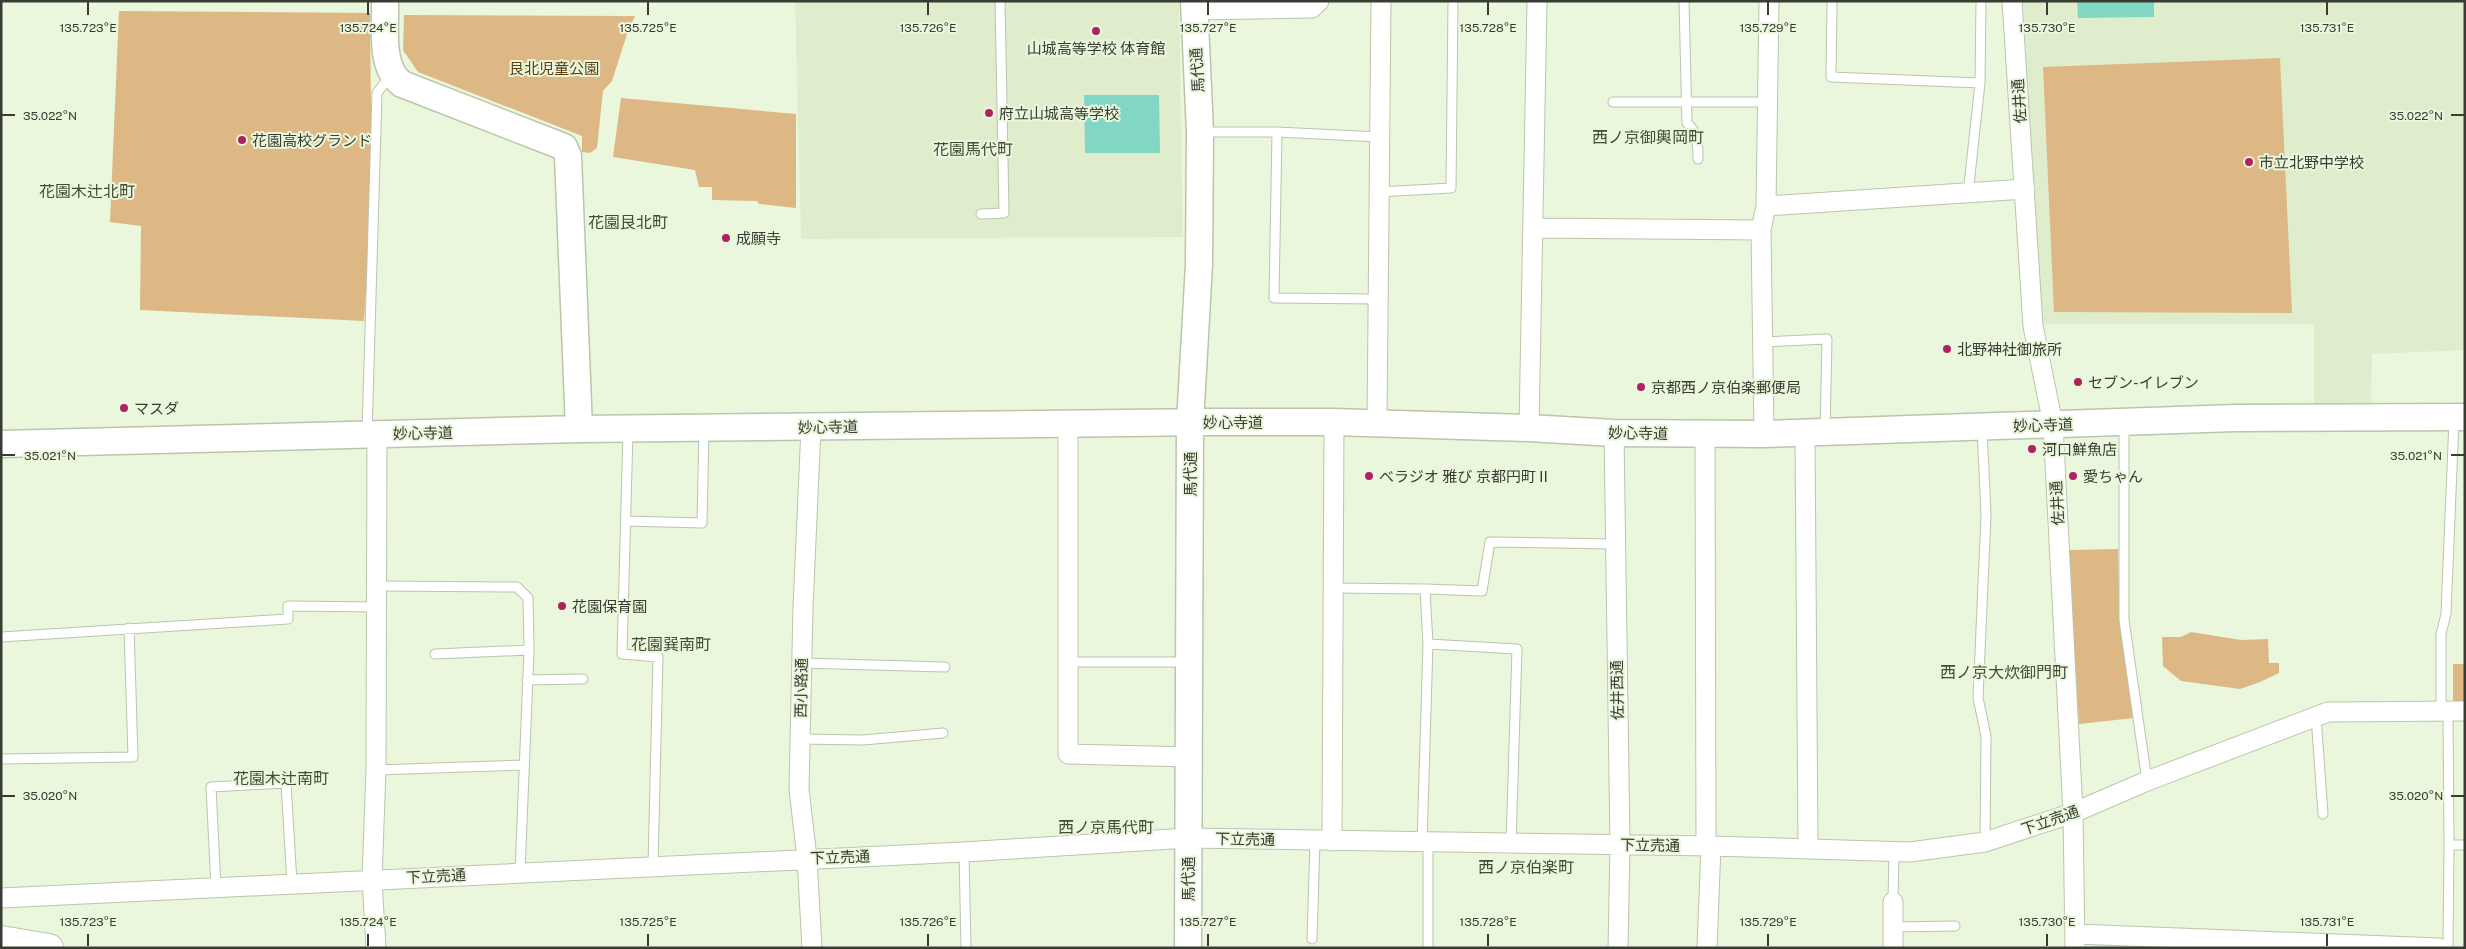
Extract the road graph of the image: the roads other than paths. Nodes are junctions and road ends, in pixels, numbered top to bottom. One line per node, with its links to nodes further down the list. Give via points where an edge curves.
1 (385, 1): 14 (main road, via 386,55)
2 (1000, 1): 27 (lane, via 1004,213)
3 (1319, 1): 12 (street, via 1312,8)
4 (1381, 1): 21 (street)
5 (1453, 1): 24 (lane, via 1451,188)
6 (1537, 1): 28 (street)
7 (1684, 1): 17 (lane)
8 (1769, 1): 18 (street)
9 (1832, 1): 15 (lane, via 1831,76)
10 (1981, 1): 15 (lane)
11 (2012, 1): 23 (street, 佐井通)
12 (1278, 5): 13 (street)
13 (1194, 6): 19 (main road, 馬代通)
14 (392, 74): 43 (main road, via 402,84 564,147 568,156); 48 (lane, via 377,93)
15 (1980, 83): 25 (lane)
16 (1613, 102): 17 (lane)
17 (1687, 102): 18 (lane); 22 (lane, via 1687,123 1693,129 1698,144)
18 (1768, 102): 26 (street)
19 (1200, 132): 20 (lane); 33 (main road, 馬代通, via 1199,264)
20 (1277, 132): 21 (lane); 30 (lane, via 1274,298)
21 (1379, 137): 24 (street)
22 (1698, 159)
23 (2025, 190): 25 (street); 38 (street, 佐井通, via 2032,326)
24 (1378, 192): 30 (street)
25 (1968, 194): 26 (street)
26 (1766, 206): 29 (street)
27 (981, 214)
28 (1533, 228): 29 (street); 41 (street)
29 (1761, 230): 31 (street)
30 (1377, 299): 36 (street)
31 (1763, 342): 47 (lane, via 1827,340); 49 (street)
32 (2459, 417): 35 (main road, 妙心寺道); 68 (lane, via 2446,614 2441,634)
33 (1190, 422): 34 (main road, 妙心寺道); 37 (main road, 妙心寺道); 63 (main road, 馬代通)
34 (1334, 422): 36 (main road, 妙心寺道); 54 (street)
35 (2124, 422): 38 (main road, 妙心寺道); 76 (lane, via 2124,620)
36 (1377, 423): 41 (main road, 妙心寺道)
37 (1068, 424): 40 (main road, 妙心寺道); 62 (street)
38 (2053, 424): 42 (main road, 妙心寺道); 77 (street, 佐井通)
39 (628, 428): 43 (main road, 妙心寺道); 44 (main road, 妙心寺道); 51 (lane)
40 (811, 428): 44 (main road, 妙心寺道); 64 (street, 西小路通)
41 (1529, 428): 45 (main road, 妙心寺道)
42 (1982, 428): 47 (main road, 妙心寺道); 81 (lane, via 1986,515 1978,698 1986,736)
43 (579, 429): 48 (main road, 妙心寺道)
44 (704, 429): 51 (lane, via 702,523)
45 (1614, 433): 46 (main road, 妙心寺道); 52 (street, 佐井西通)
46 (1705, 433): 49 (main road, 妙心寺道); 87 (street)
47 (1815, 433): 49 (main road, 妙心寺道); 88 (street)
48 (372, 434): 50 (main road, 妙心寺道); 53 (street)
49 (1764, 434)
50 (1, 444)
51 (626, 521): 92 (lane, via 622,654 658,657)
52 (1615, 544): 55 (lane, via 1490,542 1482,591); 84 (street, 佐井西通)
53 (378, 586): 56 (street); 60 (lane, via 517,587 528,598)
54 (1334, 588): 55 (lane); 80 (street)
55 (1425, 589): 59 (lane)
56 (377, 606): 57 (lane, via 288,606 288,619); 75 (street)
57 (129, 628): 58 (lane); 73 (lane, via 133,757)
58 (1, 637)
59 (1428, 644): 82 (lane); 83 (lane, via 1517,649)
60 (529, 650): 61 (lane); 67 (lane)
61 (435, 654)
62 (1068, 662): 63 (lane); 72 (street, via 1068,754)
63 (1189, 662): 72 (main road, 馬代通)
64 (802, 663): 65 (lane); 71 (street, 西小路通)
65 (945, 667)
66 (584, 679): 67 (lane)
67 (527, 680): 74 (lane)
68 (2451, 711): 69 (street, 下立売通, via 2328,712); 85 (lane)
69 (2316, 716): 76 (street, 下立売通); 78 (lane)
70 (943, 733): 71 (lane, via 863,740)
71 (800, 738): 91 (street, 西小路通, via 799,788)
72 (1188, 756): 79 (main road, 馬代通)
73 (1, 759)
74 (522, 765): 75 (lane); 93 (lane)
75 (376, 770): 94 (street)
76 (2147, 781): 77 (street, 下立売通)
77 (2073, 813): 81 (street, 下立売通); 103 (street, 佐井通)
78 (2323, 814)
79 (1188, 838): 80 (street, 下立売通); 89 (street, 下立売通); 111 (main road, 馬代通)
80 (1323, 841): 82 (street, 下立売通); 101 (lane)
81 (1985, 842): 90 (street, 下立売通)
82 (1425, 843): 83 (street, 下立売通); 112 (lane)
83 (1511, 844): 84 (street, 下立売通)
84 (1620, 845): 87 (street, 下立売通); 113 (street, 佐井西通)
85 (2449, 845): 86 (lane); 117 (lane)
86 (2465, 845)
87 (1708, 846): 88 (street, 下立売通); 114 (street)
88 (1808, 848): 90 (street, 下立売通)
89 (964, 852): 91 (street, 下立売通); 110 (lane)
90 (1894, 852): 98 (lane)
91 (807, 858): 92 (street, 下立売通); 109 (street, 西小路通)
92 (653, 866): 93 (street, 下立売通)
93 (520, 872): 94 (street, 下立売通)
94 (372, 879): 95 (street, 下立売通); 108 (street)
95 (292, 883): 96 (street, 下立売通); 96 (lane, via 286,783 211,787)
96 (216, 886): 97 (street, 下立売通)
97 (1, 898)
98 (1893, 902): 100 (street)
99 (1955, 926): 100 (lane)
100 (1893, 927): 115 (street)
101 (1312, 938)
102 (1, 940): 107 (main road)
103 (2075, 941): 104 (street)
104 (2124, 942): 105 (street)
105 (2275, 945): 106 (street)
106 (2385, 947): 116 (street)
107 (49, 948)
108 (376, 948)
109 (812, 948)
110 (966, 948)
111 (1188, 948)
112 (1428, 948)
113 (1618, 948)
114 (1707, 948)
115 (1892, 948)
116 (2439, 948)
117 (2448, 948)

